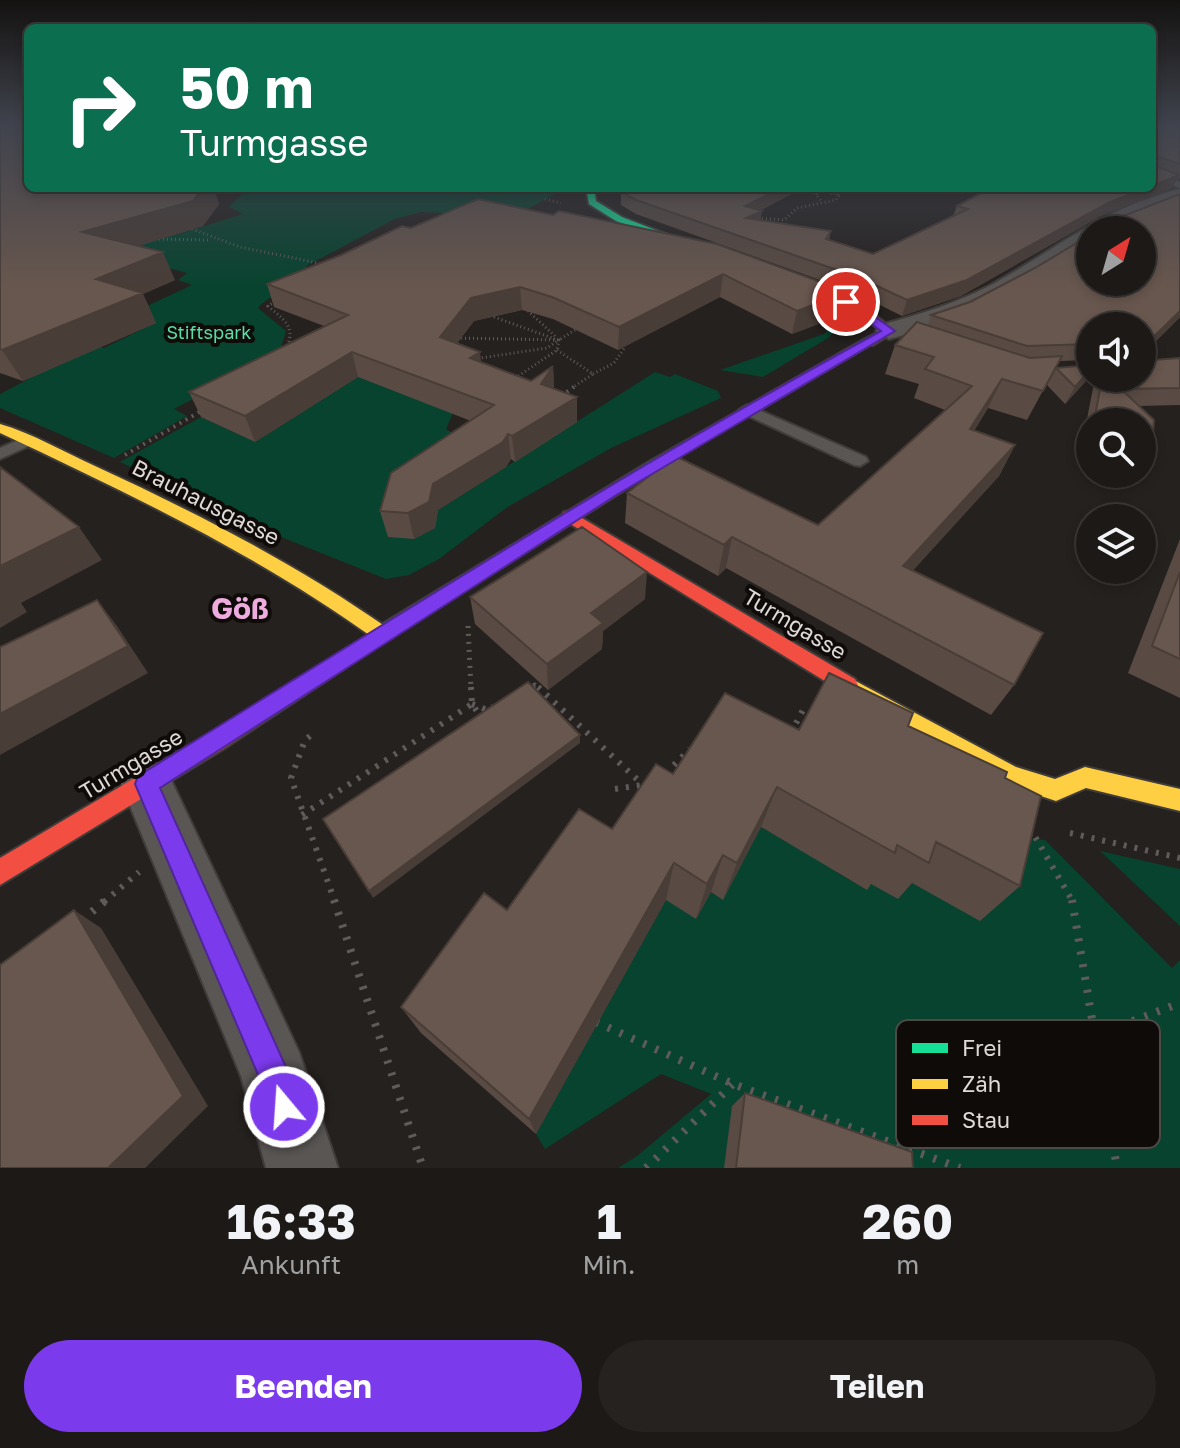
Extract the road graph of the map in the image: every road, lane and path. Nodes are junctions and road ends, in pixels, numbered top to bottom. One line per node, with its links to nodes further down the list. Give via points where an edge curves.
1 (591, 192): 14 (main road, via 592,202 609,215)
2 (815, 192): 6 (path)
3 (825, 192): 6 (path, via 840,194 836,200)
4 (1180, 195): 8 (street)
5 (545, 199): 7 (path)
6 (821, 201): 9 (path, via 797,208 784,220)
7 (561, 203)
8 (1120, 216)
9 (758, 218)
10 (192, 229): 12 (path)
11 (143, 238): 12 (path)
12 (214, 240): 15 (path)
13 (1076, 241): 21 (street, via 999,290 949,314)
14 (716, 254)
15 (323, 264)
16 (769, 273): 21 (main road, via 846,302)
17 (279, 299): 26 (path, via 268,306 289,324 292,335)
18 (522, 303): 23 (path)
19 (494, 317): 23 (path)
20 (575, 330): 23 (path)
21 (889, 331): 25 (street); 33 (main road, Turmgasse)
22 (451, 338): 23 (path)
23 (559, 340): 27 (path); 28 (path, via 547,348 463,361)
24 (625, 347): 29 (path, via 614,363)
25 (938, 348)
26 (286, 349)
27 (557, 350): 29 (path); 30 (path, via 512,380)
28 (476, 366)
29 (593, 374): 31 (path)
30 (523, 385)
31 (557, 399)
32 (210, 406): 36 (path)
33 (747, 410): 38 (lane); 39 (main road, Turmgasse)
34 (0, 428): 35 (main road, Brauhausgasse)
35 (27, 441): 37 (lane); 41 (main road, Brauhausgasse, via 249,549 352,608)
36 (129, 453)
37 (0, 454)
38 (860, 461)
39 (570, 516): 41 (main road, Turmgasse); 42 (main road, Turmgasse)
40 (468, 625): 44 (path)
41 (382, 634): 52 (main road, Turmgasse)
42 (825, 670): 49 (path); 50 (main road, Turmgasse)
43 (523, 691): 51 (path, via 535,685)
44 (472, 704): 45 (path, via 487,710); 46 (path); 55 (path)
45 (499, 704)
46 (484, 722)
47 (316, 732): 55 (path, via 305,740 291,778)
48 (698, 741): 51 (path, via 655,785)
49 (784, 746)
50 (1010, 776): 54 (main road, Turmgasse, via 1056,790 1085,777); 62 (path, via 1032,833 1074,903)
51 (641, 783): 53 (path)
52 (147, 784): 57 (street); 59 (main road, Turmgasse)
53 (615, 789)
54 (1180, 800)
55 (302, 816): 70 (path, via 331,887)
56 (1070, 833): 58 (path)
57 (172, 844): 60 (path); 69 (street, via 275,1076)
58 (1180, 858)
59 (0, 872)
60 (73, 926)
61 (1180, 1003): 63 (path)
62 (1094, 1020)
63 (1135, 1020)
64 (596, 1022): 65 (path)
65 (733, 1084): 66 (path); 71 (path)
66 (896, 1144)
67 (906, 1148): 72 (path)
68 (1114, 1148): 73 (path)
69 (302, 1168)
70 (423, 1168)
71 (646, 1168)
72 (960, 1168)
73 (1117, 1168)

